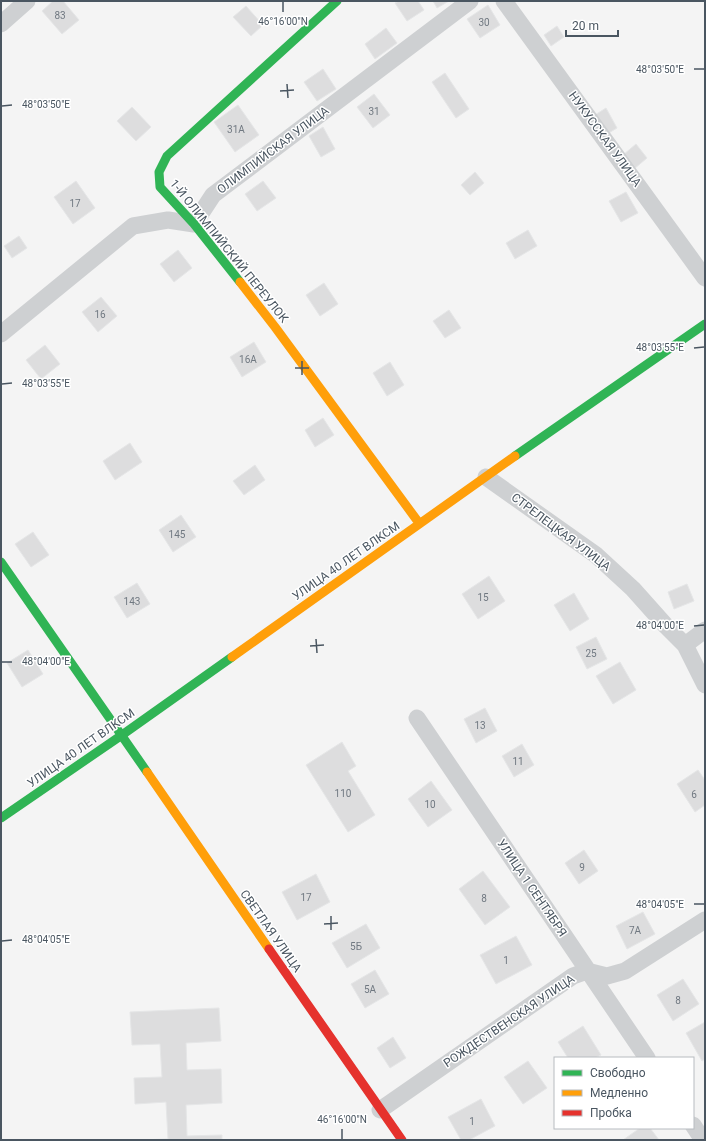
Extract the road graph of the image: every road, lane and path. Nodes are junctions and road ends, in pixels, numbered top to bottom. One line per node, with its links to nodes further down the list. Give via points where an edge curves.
1 (27, 1): 5 (street)
2 (337, 1): 6 (street, 1-Й ОЛИМПИЙСКИЙ ПЕРЕУЛОК, via 167,156 159,172 160,187)
3 (470, 1): 6 (street, ОЛИМПИЙСКАЯ УЛИЦА, via 213,195)
4 (504, 1): 7 (street, НУКУССКАЯ УЛИЦА)
5 (1, 24)
6 (194, 224): 9 (street, via 168,220 133,226); 11 (street, 1-Й ОЛИМПИЙСКИЙ ПЕРЕУЛОК, via 275,326)
7 (705, 278)
8 (705, 324): 10 (street, УЛИЦА 40 ЛЕТ ВЛКСМ)
9 (1, 334)
10 (486, 477): 11 (street, УЛИЦА 40 ЛЕТ ВЛКСМ); 14 (street, СТРЕЛЕЦКАЯ УЛИЦА, via 596,555 633,589)
11 (419, 523): 17 (street, УЛИЦА 40 ЛЕТ ВЛКСМ)
12 (1, 562): 17 (street, СВЕТЛАЯ УЛИЦА)
13 (705, 630): 14 (street)
14 (685, 645): 15 (street, СТРЕЛЕЦКАЯ УЛИЦА)
15 (705, 685)
16 (417, 718): 20 (street, УЛИЦА 1 СЕНТЯБРЯ)
17 (122, 735): 18 (street, УЛИЦА 40 ЛЕТ ВЛКСМ); 22 (street, СВЕТЛАЯ УЛИЦА)
18 (1, 818)
19 (705, 920): 20 (street, РОЖДЕСТВЕНСКАЯ УЛИЦА, via 625,971 607,976)
20 (587, 971): 21 (street, УЛИЦА 1 СЕНТЯБРЯ); 22 (street, РОЖДЕСТВЕНСКАЯ УЛИЦА, via 573,976)
21 (646, 1057)
22 (380, 1110): 24 (street, СВЕТЛАЯ УЛИЦА)
23 (694, 1126): 25 (street)
24 (402, 1140)
25 (704, 1140)

